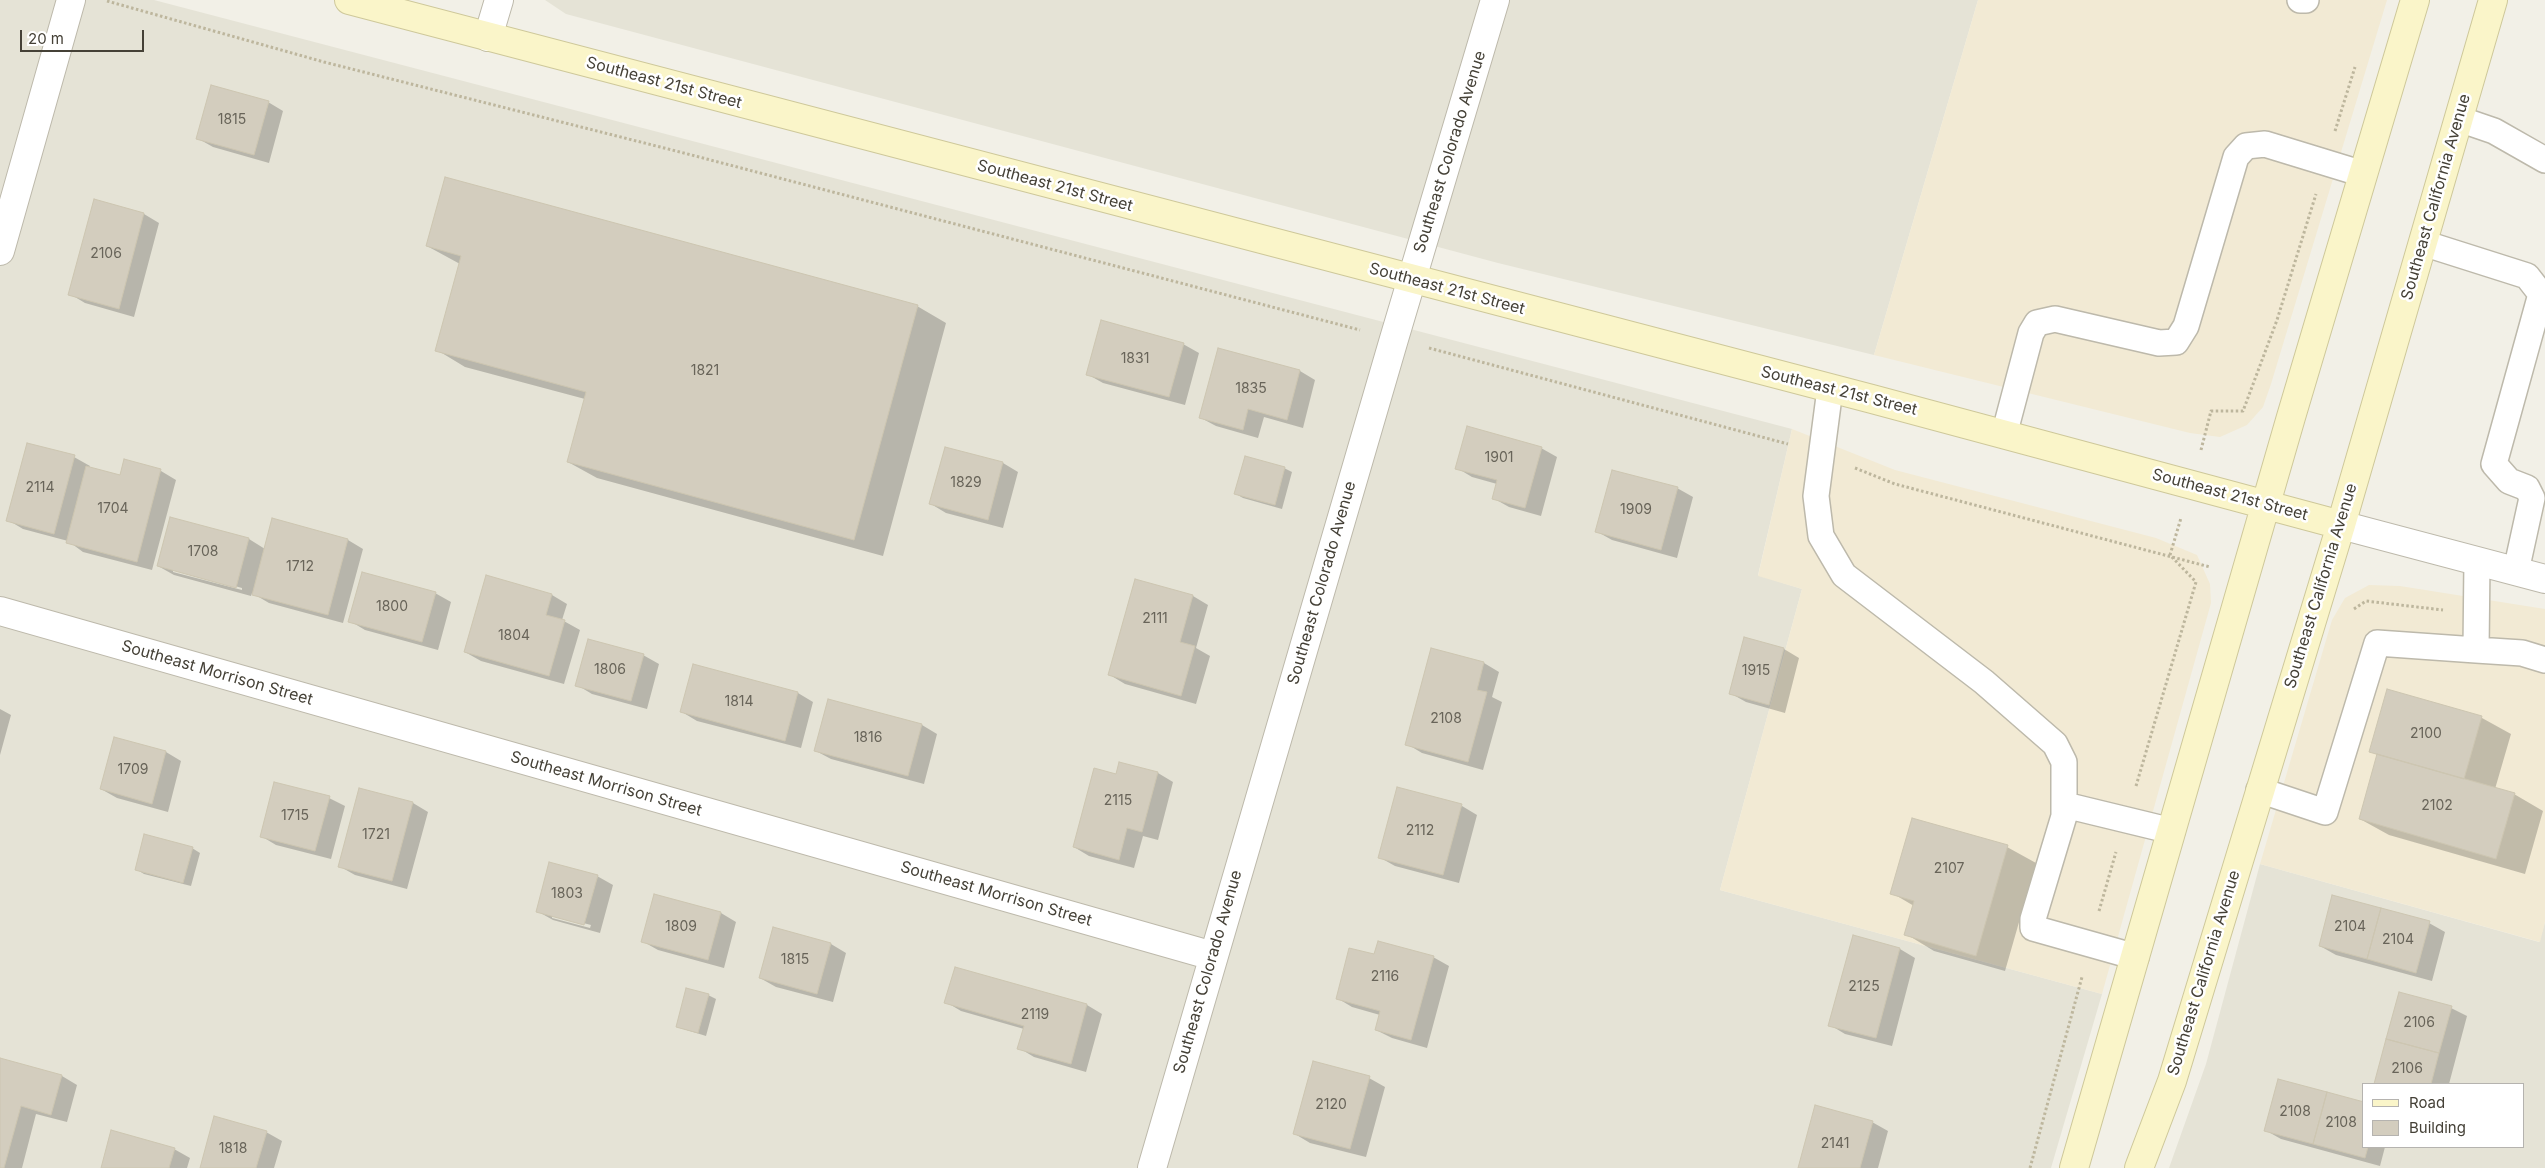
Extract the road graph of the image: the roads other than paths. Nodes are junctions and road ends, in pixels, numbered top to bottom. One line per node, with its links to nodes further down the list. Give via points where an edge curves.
1 (71, 0): 14 (street)
2 (349, 0): 9 (main road, Southeast 21st Street)
3 (499, 0): 9 (street)
4 (1496, 0): 15 (street, Southeast Colorado Avenue)
5 (2300, 0): 6 (lane)
6 (2306, 0)
7 (2415, 0): 12 (main road)
8 (2493, 0): 10 (main road, Southeast California Avenue)
9 (488, 37): 15 (main road, Southeast 21st Street)
10 (2459, 119): 11 (lane, via 2494,131); 13 (main road, Southeast California Avenue)
11 (2545, 160)
12 (2364, 174): 17 (lane, via 2265,144 2246,146 2236,157 2186,326 2176,342 2160,343 2055,319 2037,323 2030,334); 18 (main road)
13 (2423, 243): 19 (main road, Southeast California Avenue); 21 (lane, via 2527,276 2541,294 2494,464 2509,481 2527,488 2532,498)
14 (0, 251)
15 (1412, 280): 16 (main road, Southeast 21st Street); 29 (street, Southeast Colorado Avenue)
16 (1830, 388): 17 (main road, Southeast 21st Street); 27 (lane, via 1816,496 1821,536 1844,575 1984,682 2055,744 2064,762)
17 (2004, 434): 18 (main road, Southeast 21st Street)
18 (2266, 505): 19 (main road, Southeast 21st Street); 28 (main road)
19 (2341, 525): 20 (street, Southeast 21st Street); 26 (main road, Southeast California Avenue)
20 (2477, 560): 21 (street, Southeast 21st Street); 24 (lane)
21 (2516, 571): 22 (street, Southeast 21st Street)
22 (2545, 579)
23 (0, 611): 29 (street, Southeast Morrison Street)
24 (2476, 650): 25 (lane, via 2522,653); 26 (lane, via 2377,643 2325,812)
25 (2545, 660)
26 (2259, 790): 33 (main road, Southeast California Avenue, via 2172,1081)
27 (2065, 805): 28 (lane); 30 (lane, via 2033,928)
28 (2172, 831): 30 (main road)
29 (1213, 956): 31 (street, Southeast Colorado Avenue)
30 (2136, 957): 32 (main road)
31 (1152, 1168)
32 (2074, 1168)
33 (2139, 1168)

